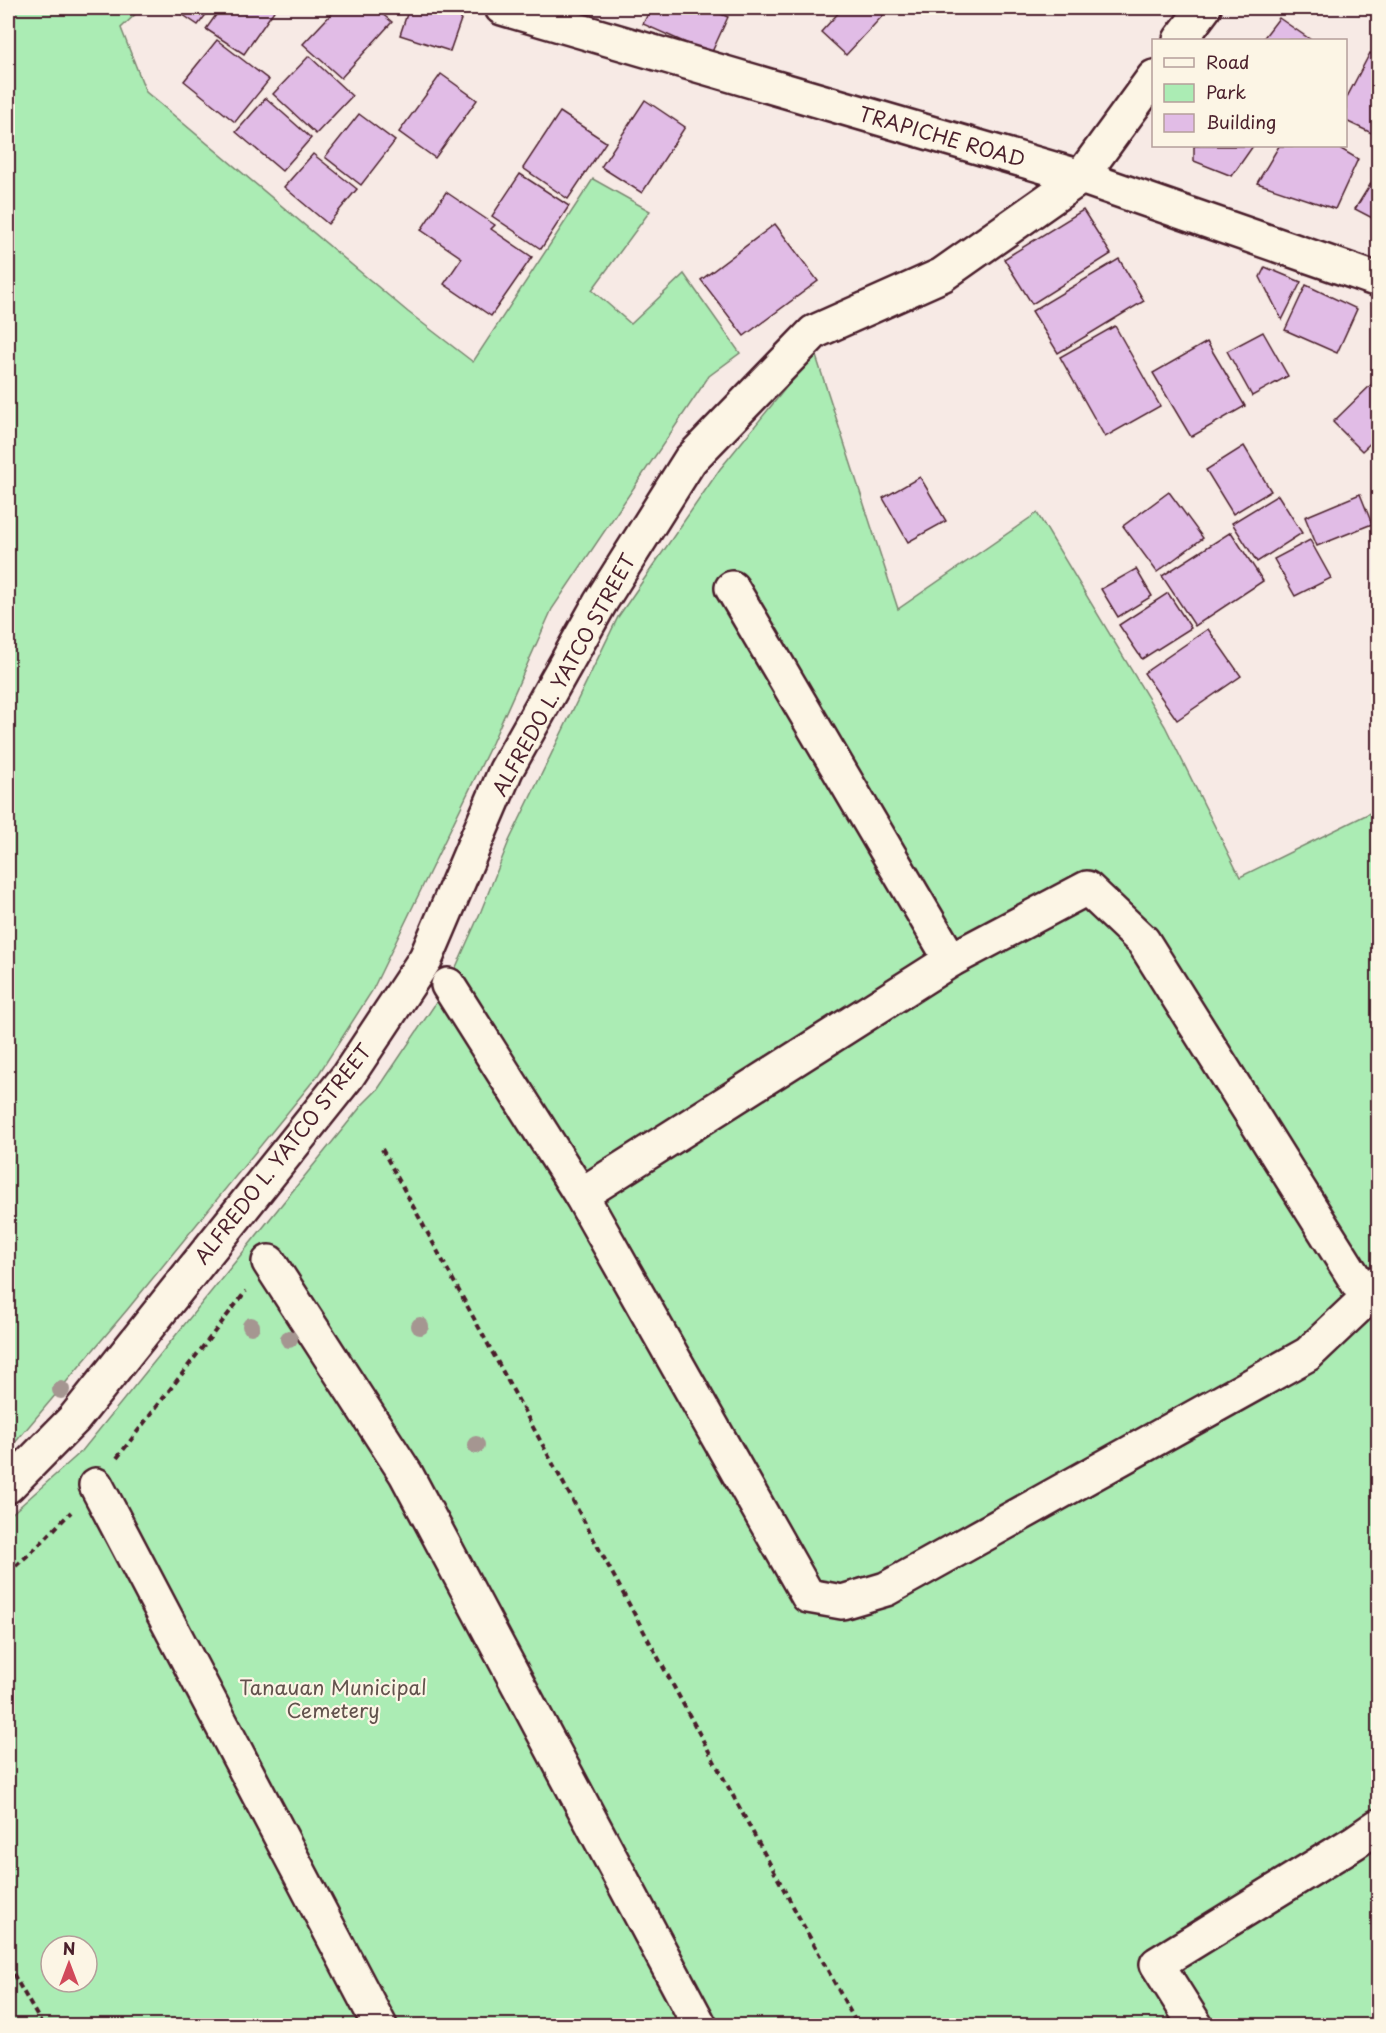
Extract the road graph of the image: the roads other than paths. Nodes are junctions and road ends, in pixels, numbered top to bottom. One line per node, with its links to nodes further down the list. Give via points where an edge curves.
1 (502, 8): 5 (street, TRAPICHE ROAD)
2 (1204, 8): 3 (street)
3 (1181, 39)
4 (1152, 80): 5 (street, ALFREDO L. YATCO STREET)
5 (1081, 177): 6 (street, TRAPICHE ROAD); 14 (street, ALFREDO L. YATCO STREET, via 942,275 814,332 690,460 600,603 506,770 426,958 347,1077 74,1419)
6 (1378, 280)
7 (732, 588): 8 (street)
8 (951, 960): 10 (street); 12 (street, via 1086,888 1143,941)
9 (448, 985): 10 (street)
10 (581, 1195): 12 (street, via 808,1596 842,1602 886,1589 1308,1353)
11 (269, 1262): 17 (street, via 406,1474)
12 (1373, 1290)
13 (96, 1485): 16 (street)
14 (8, 1486)
15 (1378, 1826): 18 (street, via 1157,1964)
16 (380, 2025)
17 (700, 2025)
18 (1196, 2025)

